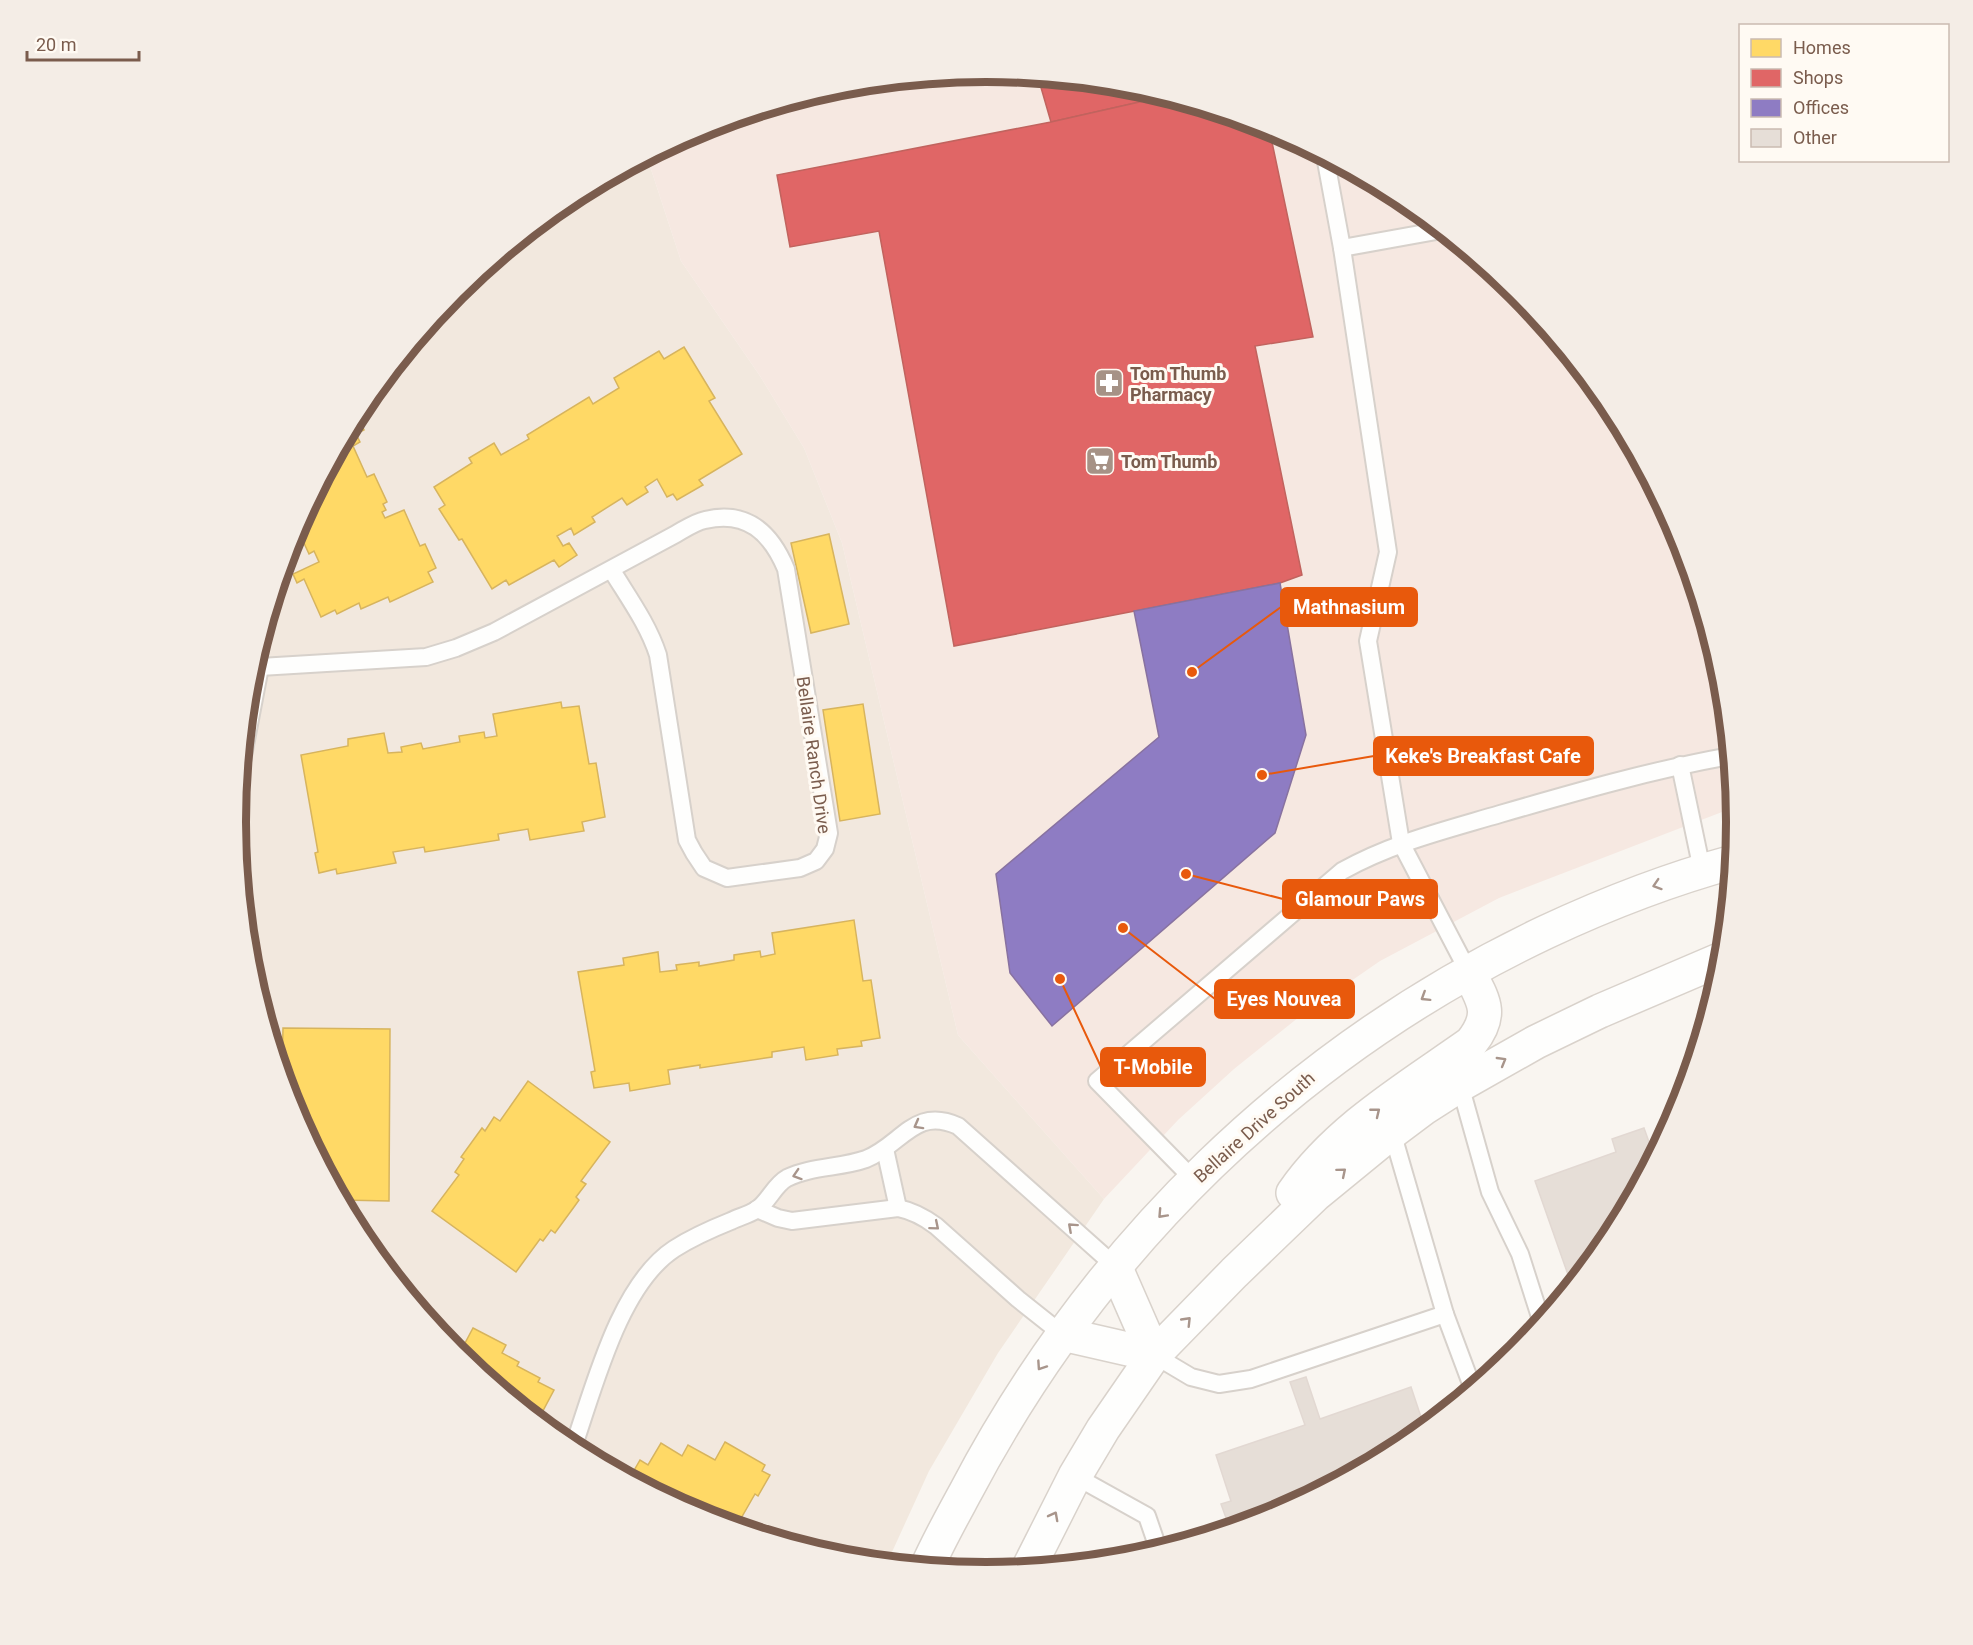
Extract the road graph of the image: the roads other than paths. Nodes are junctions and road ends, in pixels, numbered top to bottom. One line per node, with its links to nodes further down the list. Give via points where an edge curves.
1 (1327, 166): 3 (lane)
2 (1432, 232): 3 (lane)
3 (1342, 248): 8 (lane, via 1388,552 1368,641)
4 (611, 569): 4 (lane, Bellaire Ranch Drive, via 653,639 658,655 687,840 693,853 704,868 727,878 800,868 816,861 825,849 829,833 786,569 778,550 750,523 726,518 703,520); 5 (lane, Bellaire Ranch Drive, via 494,632 426,657)
5 (265, 659)
6 (1723, 757): 7 (lane)
7 (1680, 765): 8 (lane); 10 (lane)
8 (1401, 843): 12 (lane); 16 (lane, via 1342,870 1097,1081)
9 (1725, 864): 10 (main road, Bellaire Drive South)
10 (1702, 870): 12 (main road, Bellaire Drive South, one-way to 12, via 1573,919)
11 (1713, 963): 13 (main road, one-way to 11, via 1600,1011)
12 (1468, 971): 16 (main road, Bellaire Drive South, one-way to 16, via 1424,996 1308,1077); 19 (main road, one-way to 12, via 1291,1197 1323,1156 1479,1033 1486,1009)
13 (1460, 1085): 14 (main road); 22 (lane, via 1490,1192 1520,1254)
14 (1392, 1132): 19 (main road, one-way to 14, via 1341,1172); 21 (lane)
15 (885, 1149): 17 (lane); 18 (lane, one-way to 18, via 866,1159 785,1179); 20 (lane, one-way to 15, via 958,1126 926,1120)
16 (1194, 1180): 20 (main road, Bellaire Drive South, one-way to 20)
17 (898, 1208): 18 (lane, via 792,1221); 23 (lane, one-way to 23, via 924,1217)
18 (757, 1209): 26 (lane, via 673,1250 650,1270 621,1316)
19 (1273, 1235): 24 (main road, one-way to 19)
20 (1115, 1266): 23 (main road, Bellaire Drive South); 24 (main road)
21 (1445, 1314): 24 (lane, via 1230,1383 1191,1377); 25 (lane)
22 (1539, 1314)
23 (1062, 1334): 24 (main road); 29 (main road, Bellaire Drive South, one-way to 29, via 988,1448)
24 (1154, 1355): 27 (main road)
25 (1470, 1382)
26 (576, 1439)
27 (1075, 1476): 28 (lane, via 1147,1516); 30 (main road, one-way to 27)
28 (1156, 1542)
29 (930, 1560)
30 (1032, 1561)

